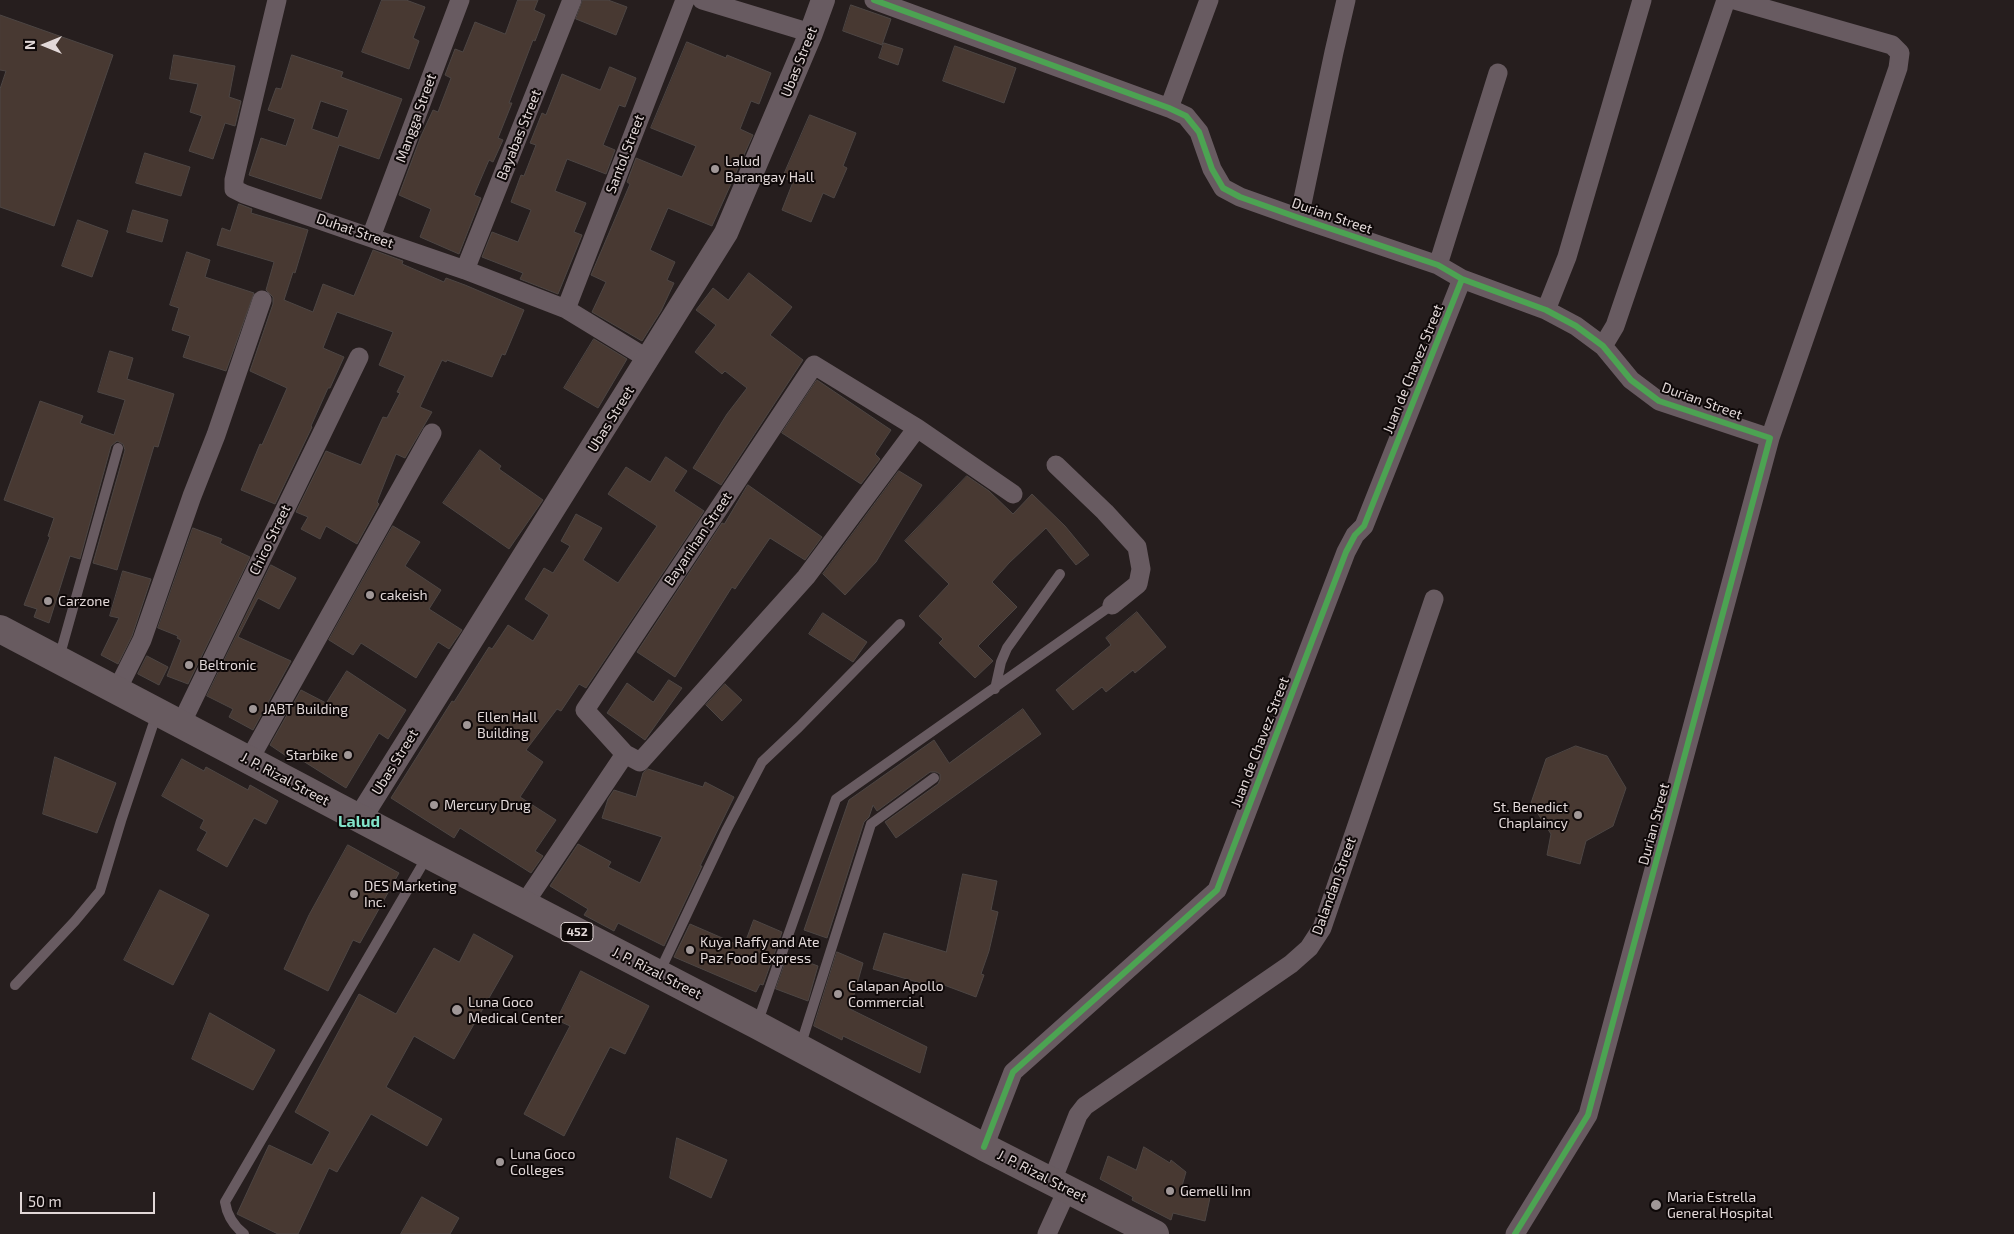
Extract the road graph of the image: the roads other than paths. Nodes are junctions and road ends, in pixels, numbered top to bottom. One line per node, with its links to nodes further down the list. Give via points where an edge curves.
1 (277, 0): 17 (street, Duhat Street, via 234,189)
2 (460, 0): 17 (street, Mangga Street)
3 (572, 0): 19 (street, Bayabas Street)
4 (685, 0): 22 (street, Santol Street)
5 (702, 0): 13 (street)
6 (823, 0): 13 (street, Ubas Street)
7 (874, 0): 15 (street, Durian Street)
8 (1209, 0): 15 (street)
9 (1346, 0): 16 (street)
10 (1642, 0): 23 (street, via 1567,257)
11 (1726, 0): 24 (street, via 1615,326)
12 (1735, 0): 29 (street, via 1892,45 1900,52 1898,68)
13 (811, 33): 26 (street, Ubas Street, via 726,233)
14 (1498, 73): 18 (street)
15 (1169, 108): 16 (street, Durian Street, via 1186,116 1199,132 1212,169 1223,188)
16 (1300, 218): 18 (street, Durian Street)
17 (371, 237): 19 (street, Duhat Street)
18 (1438, 265): 20 (street, Durian Street)
19 (465, 270): 22 (street, Duhat Street)
20 (1462, 279): 23 (street, Durian Street); 52 (street, Juan de Chavez Street, via 1364,526 1346,552 1217,890 1012,1072)
21 (262, 300): 40 (street, via 142,640)
22 (566, 309): 26 (street, Duhat Street)
23 (1546, 310): 24 (street, Durian Street)
24 (1603, 346): 29 (street, Durian Street, via 1631,380 1659,401)
25 (358, 356): 41 (street, Chico Street)
26 (648, 359): 45 (street, Ubas Street)
27 (918, 428): 32 (street, Bayanihan Street); 42 (street, via 806,577 640,762); 42 (street, Bayanihan Street, via 814,365 585,710)
28 (432, 433): 43 (street)
29 (1770, 438): 57 (street, Durian Street, via 1588,1115)
30 (118, 448): 38 (lane)
31 (1056, 465): 35 (street, via 1138,547 1141,569 1138,584)
32 (1013, 494)
33 (1060, 574): 39 (lane, via 1007,648 1000,662)
34 (1434, 599): 53 (street, Dalandan Street, via 1322,928 1309,948 1291,964 1086,1106 1078,1115)
35 (1112, 605): 39 (lane)
36 (900, 624): 48 (lane, via 762,762)
37 (0, 628): 38 (highway, J. P. Rizal Street / 452)
38 (59, 659): 40 (highway, J. P. Rizal Street / 452)
39 (995, 689): 50 (lane, via 836,799)
40 (117, 690): 41 (highway, J. P. Rizal Street / 452)
41 (169, 718): 43 (highway, J. P. Rizal Street / 452); 49 (lane, via 121,821 100,891)
42 (625, 754): 47 (street)
43 (249, 760): 45 (highway, J. P. Rizal Street / 452)
44 (934, 778): 51 (lane, via 871,824)
45 (360, 818): 46 (highway, J. P. Rizal Street / 452)
46 (429, 855): 47 (highway, J. P. Rizal Street / 452); 54 (lane, via 225,1202 236,1227)
47 (524, 904): 48 (highway, J. P. Rizal Street / 452)
48 (658, 974): 50 (highway, J. P. Rizal Street / 452)
49 (15, 985)
50 (757, 1025): 51 (highway, J. P. Rizal Street / 452)
51 (799, 1048): 52 (highway, J. P. Rizal Street / 452)
52 (984, 1147): 53 (highway, J. P. Rizal Street / 452)
53 (1060, 1185): 55 (street, Dalandan Street); 56 (highway, J. P. Rizal Street / 452)
54 (244, 1234)
55 (1047, 1234)
56 (1155, 1234)
57 (1515, 1234)

